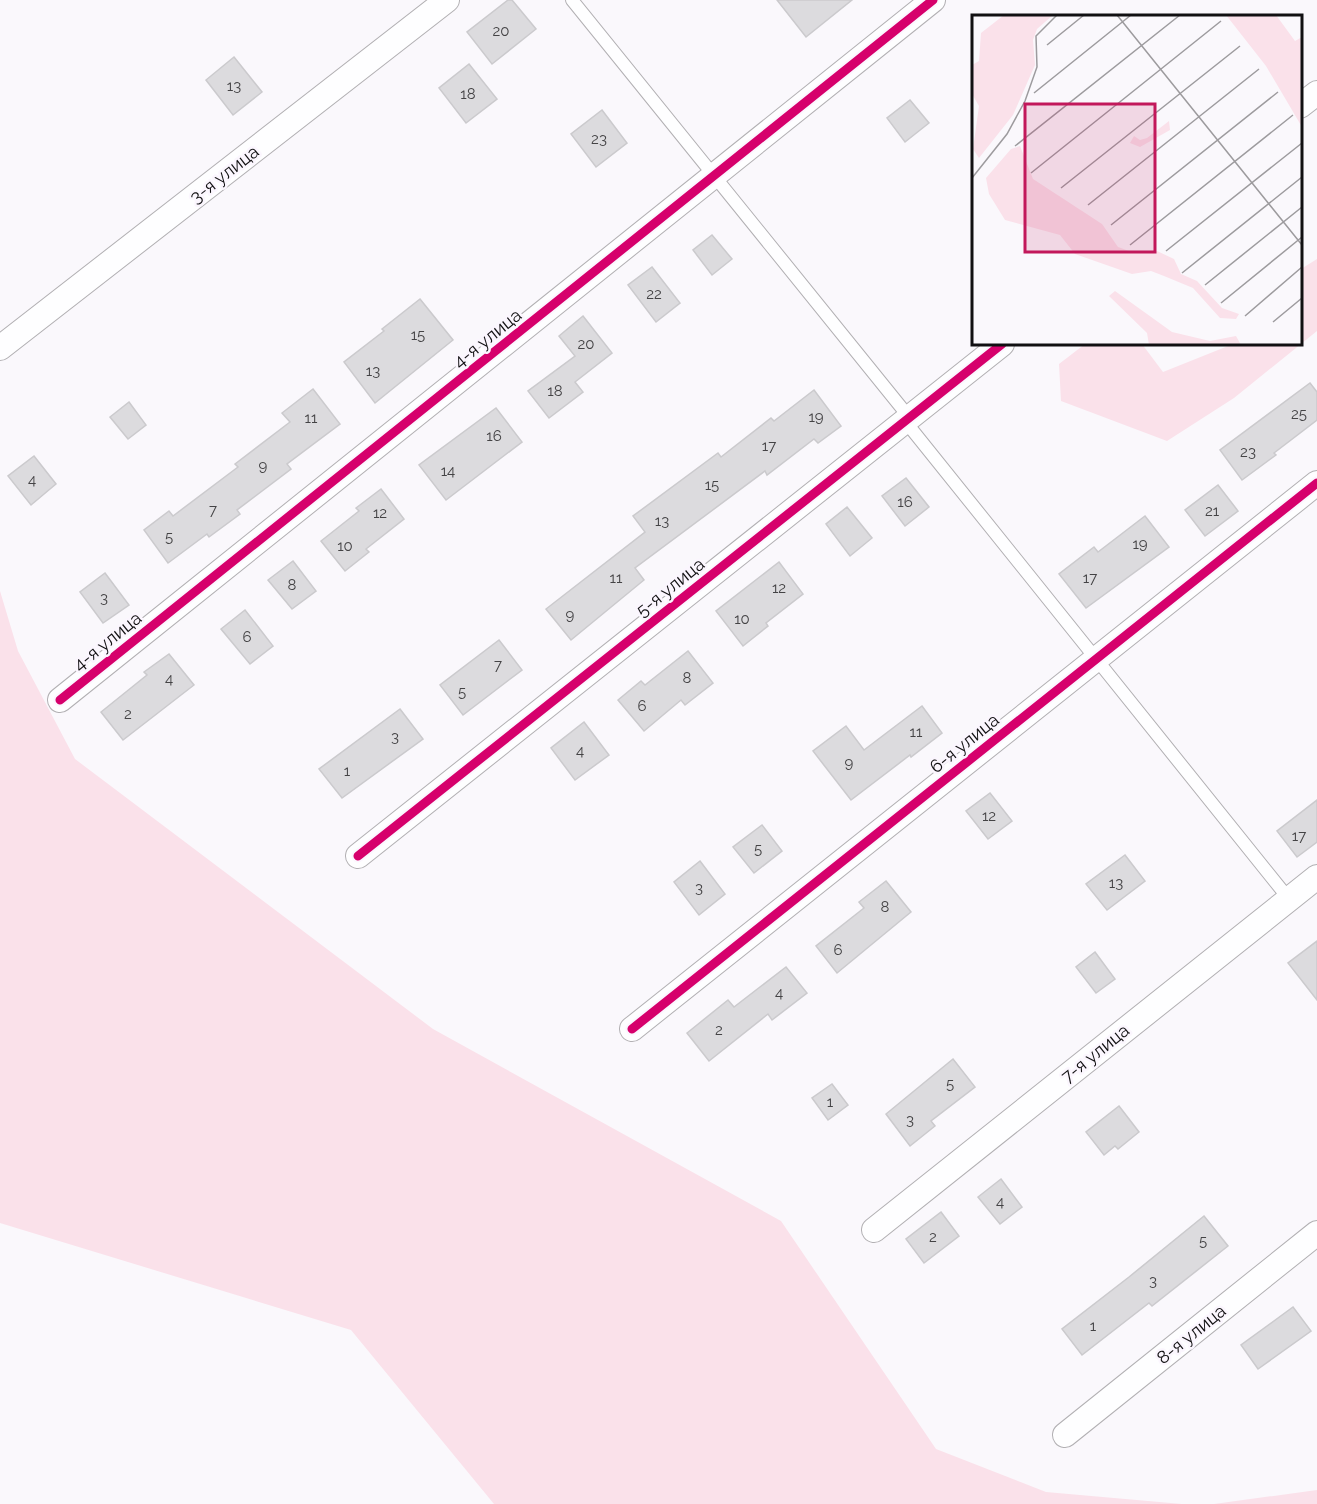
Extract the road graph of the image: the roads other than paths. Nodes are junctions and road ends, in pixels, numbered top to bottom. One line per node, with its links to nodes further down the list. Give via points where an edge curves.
1 (447, 0): 8 (street, 3-я улица)
2 (572, 0): 6 (lane)
3 (933, 0): 6 (street, 4-я улица)
4 (1317, 93): 5 (street)
5 (1302, 104)
6 (714, 176): 9 (lane); 12 (street, 4-я улица)
7 (1001, 345): 9 (street, 5-я улица)
8 (0, 348)
9 (907, 419): 11 (lane); 13 (street, 5-я улица)
10 (1317, 483): 11 (street, 6-я улица)
11 (1095, 658): 15 (lane); 16 (street, 6-я улица)
12 (60, 700)
13 (358, 856)
14 (1317, 876): 15 (street, 7-я улица)
15 (1289, 899): 17 (street, 7-я улица)
16 (632, 1029)
17 (874, 1230)
18 (1317, 1233): 19 (street, 8-я улица)
19 (1065, 1435)

